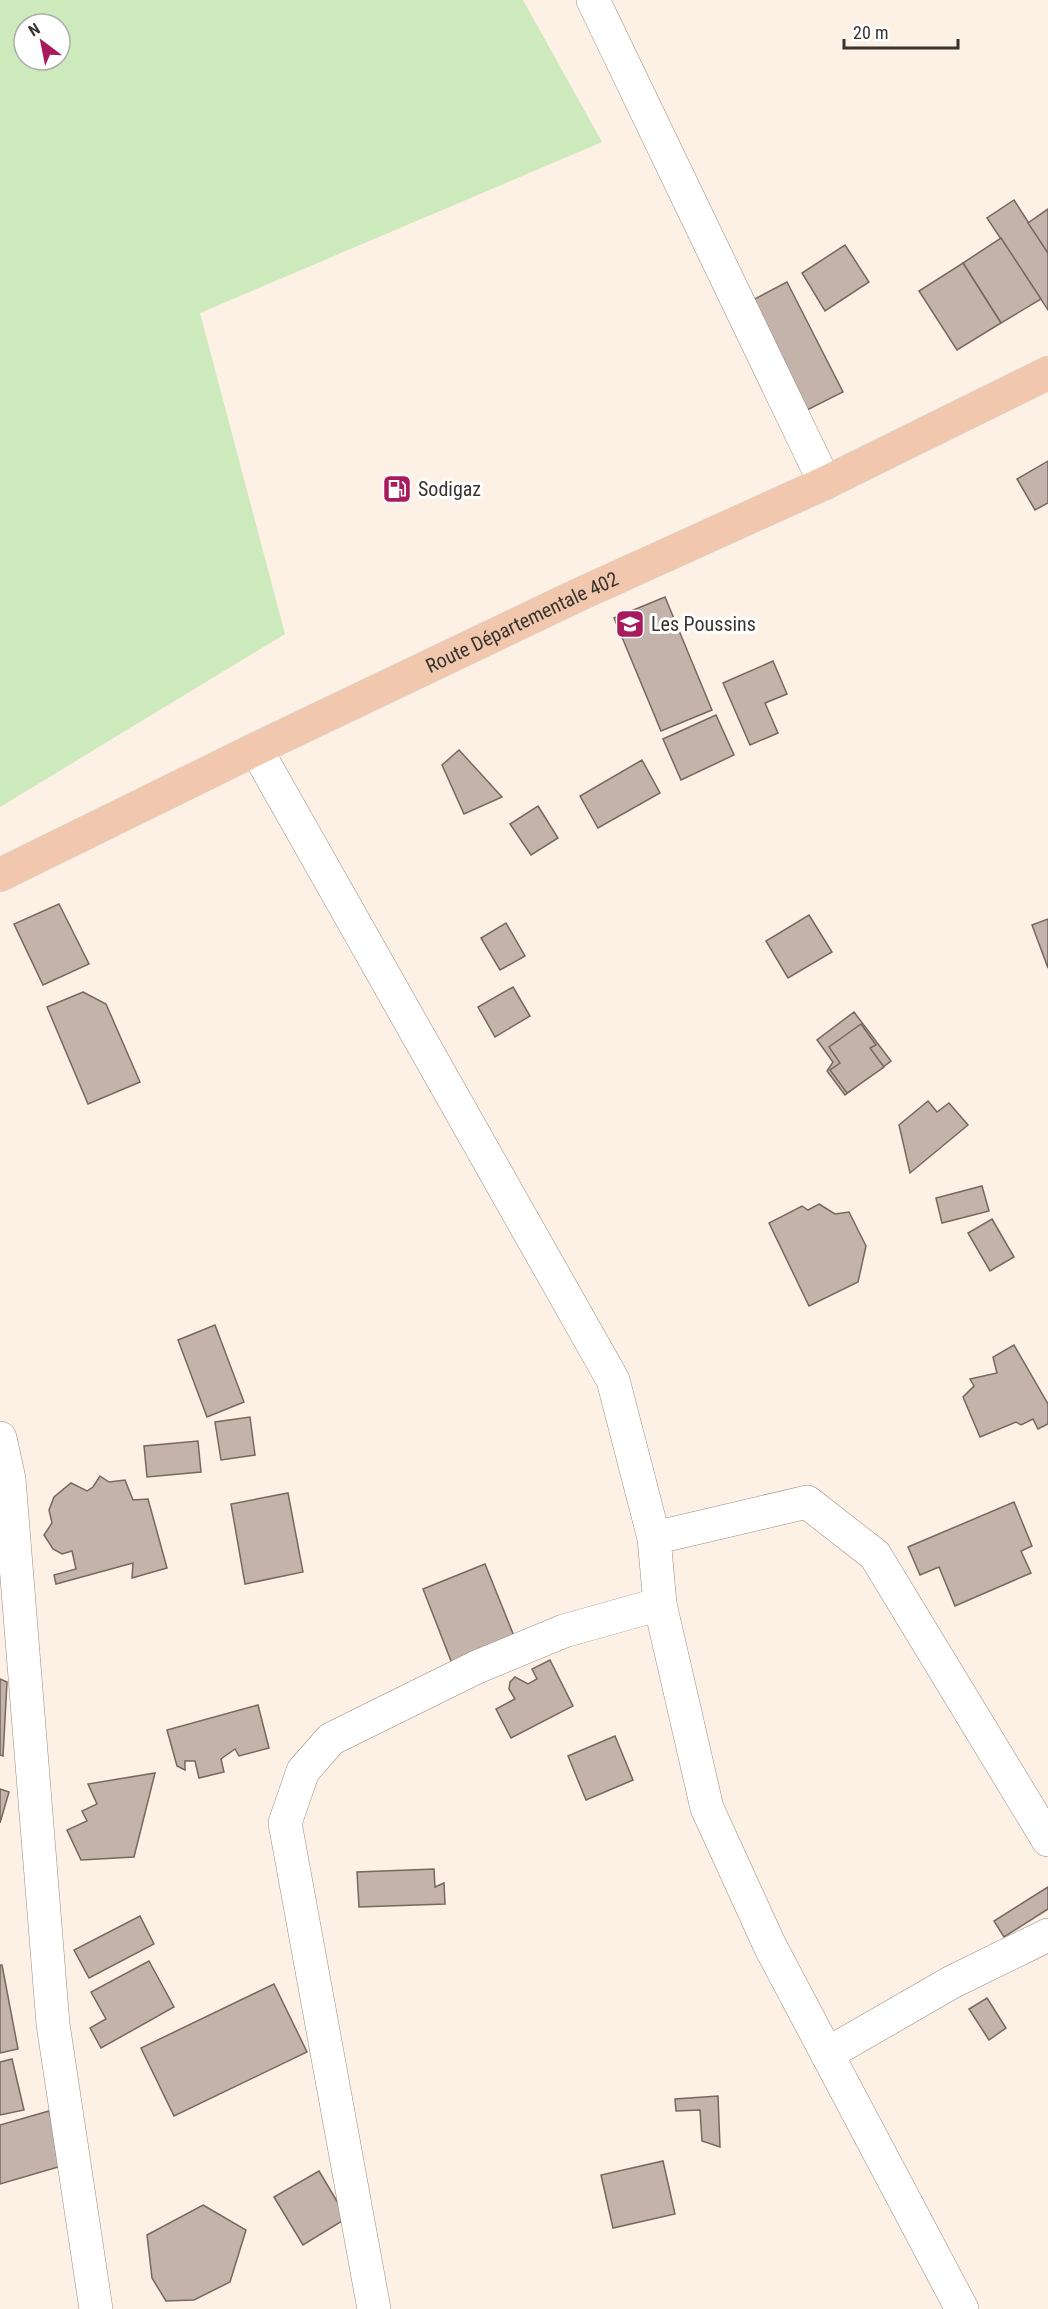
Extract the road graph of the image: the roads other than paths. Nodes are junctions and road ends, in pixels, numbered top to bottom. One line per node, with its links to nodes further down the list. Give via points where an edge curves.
1 (593, 0): 3 (street)
2 (1048, 373): 3 (main road, Route Départementale 402)
3 (825, 483): 4 (main road, Route Départementale 402)
4 (256, 749): 5 (main road, Route Départementale 402); 7 (street, via 613,1380)
5 (0, 875)
6 (0, 1438): 12 (street, via 9,1479 53,2024)
7 (654, 1538): 8 (street); 9 (street, via 807,1502 824,1515 875,1555)
8 (660, 1604): 11 (street, via 707,1808 770,1946); 13 (street, via 564,1631 477,1667 331,1739 303,1771 285,1823)
9 (1048, 1840)
10 (1048, 1935): 11 (street, via 952,1982)
11 (827, 2054): 14 (street)
12 (96, 2309)
13 (374, 2309)
14 (962, 2309)

